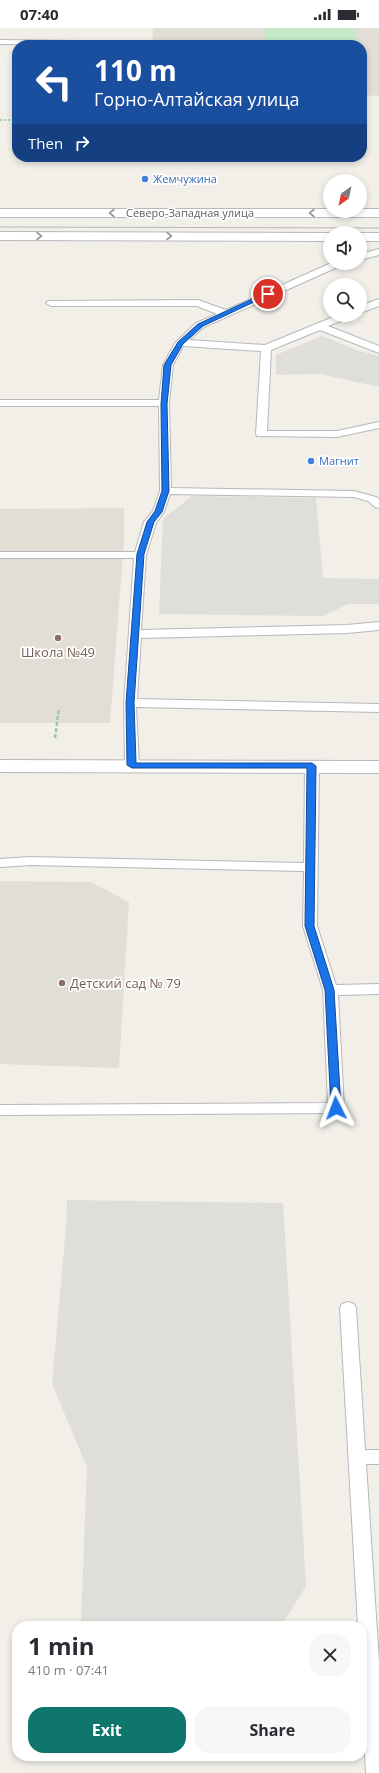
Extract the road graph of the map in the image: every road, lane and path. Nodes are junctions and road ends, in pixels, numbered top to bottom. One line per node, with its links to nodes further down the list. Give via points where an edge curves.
1 (0, 42): 2 (lane)
2 (12, 42)
3 (0, 120): 4 (path)
4 (12, 120)
5 (0, 213): 6 (main road, Северо-Западная улица, one-way to 5)
6 (379, 214)
7 (0, 236): 8 (main road, Северо-Западная улица, one-way to 8)
8 (323, 237)
9 (367, 237): 10 (main road)
10 (379, 237)
11 (379, 252): 12 (lane)
12 (367, 255)
13 (323, 270): 17 (lane)
14 (379, 302): 16 (lane)
15 (51, 304): 17 (lane, via 198,303)
16 (367, 307)
17 (225, 313): 20 (lane, via 200,325)
18 (329, 322): 19 (lane)
19 (319, 326): 21 (lane); 22 (lane)
20 (180, 343): 21 (lane); 24 (lane, via 168,365)
21 (266, 348): 25 (lane, via 261,434 337,434)
22 (379, 350)
23 (0, 403): 24 (lane)
24 (164, 404): 26 (lane)
25 (379, 425)
26 (166, 491): 27 (lane, via 354,494 372,499); 29 (lane, via 158,512 150,522)
27 (379, 505)
28 (0, 554): 29 (lane)
29 (140, 554): 31 (lane)
30 (379, 626): 31 (lane)
31 (134, 634): 32 (lane)
32 (130, 703): 34 (lane); 36 (lane)
33 (59, 708): 35 (path)
34 (379, 708)
35 (55, 738)
36 (132, 765): 37 (main road); 38 (main road)
37 (0, 766)
38 (312, 766): 39 (main road); 41 (lane)
39 (379, 767)
40 (0, 863): 41 (lane, via 30,861)
41 (310, 867): 43 (lane, via 310,926)
42 (379, 989): 43 (lane)
43 (330, 990): 44 (lane, via 336,1108)
44 (0, 1110)
45 (348, 1308): 46 (lane)
46 (357, 1457): 47 (lane); 48 (lane)
47 (379, 1457)
48 (367, 1621)
49 (367, 1623): 50 (lane)
50 (376, 1773)

